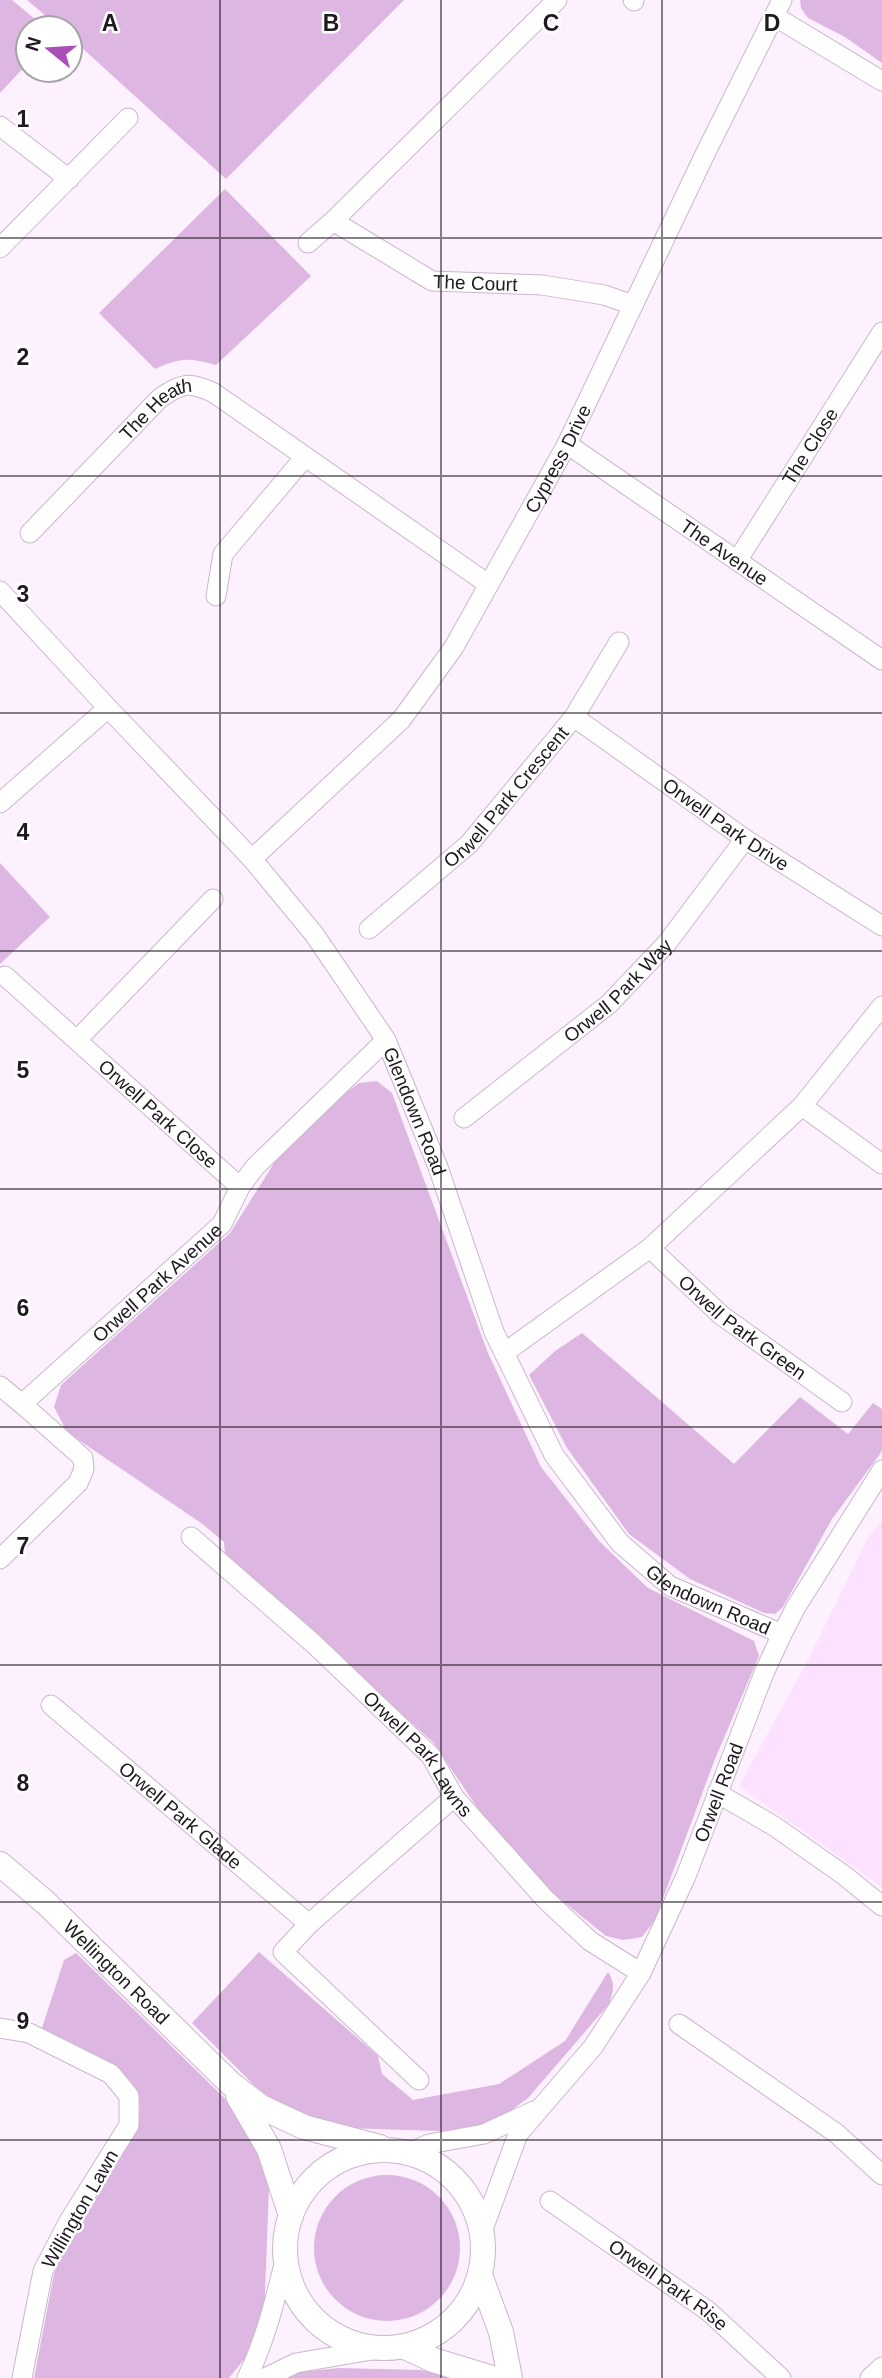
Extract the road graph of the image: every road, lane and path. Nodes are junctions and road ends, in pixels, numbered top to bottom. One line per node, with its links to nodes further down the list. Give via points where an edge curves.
1 (557, 0): 7 (street)
2 (778, 8): 3 (street); 10 (street, Cypress Drive)
3 (882, 81)
4 (128, 118): 6 (street)
5 (0, 126): 6 (street)
6 (69, 178): 9 (street)
7 (333, 221): 8 (street); 10 (street, The Court, via 432,281 542,285 604,295)
8 (308, 243)
9 (0, 248)
10 (633, 305): 12 (street, Cypress Drive)
11 (882, 332): 15 (street, The Close)
12 (568, 444): 15 (street, The Avenue); 16 (street, Cypress Drive)
13 (305, 457): 14 (street, The Heath, via 214,393 197,385 179,385 160,398); 16 (street, The Heath); 18 (street, via 223,554)
14 (30, 533)
15 (737, 561): 20 (street, The Avenue)
16 (488, 584): 25 (street, Cypress Drive, via 454,647 401,720)
17 (0, 591): 21 (street, Glendown Road)
18 (216, 596)
19 (619, 642): 22 (street, Orwell Park Crescent)
20 (882, 660)
21 (108, 708): 23 (street); 25 (street, Glendown Road)
22 (573, 716): 24 (street, Orwell Park Drive); 28 (street, Orwell Park Crescent, via 469,844)
23 (3, 795)
24 (744, 839): 27 (street, Orwell Park Drive); 34 (street, Orwell Park Way, via 667,943 609,1004)
25 (252, 859): 32 (street, Glendown Road, via 314,934)
26 (213, 899): 31 (street)
27 (882, 926)
28 (369, 929)
29 (5, 976): 31 (street, Orwell Park Close)
30 (882, 1006): 33 (street)
31 (78, 1039): 36 (street, Orwell Park Close)
32 (386, 1041): 36 (street, Orwell Park Avenue, via 255,1167); 38 (street, Glendown Road, via 438,1167)
33 (802, 1106): 35 (street); 37 (street)
34 (464, 1118)
35 (882, 1164)
36 (240, 1187): 41 (street, Orwell Park Avenue, via 222,1224)
37 (650, 1248): 38 (street); 40 (street, Orwell Park Green, via 721,1315)
38 (503, 1353): 45 (street, Glendown Road, via 554,1455 620,1544 670,1586)
39 (0, 1386): 41 (street)
40 (842, 1402)
41 (22, 1404): 44 (street, via 83,1458 84,1469 78,1483)
42 (882, 1470): 45 (street, Orwell Road)
43 (191, 1537): 48 (street, Orwell Park Lawns, via 314,1644 430,1756)
44 (0, 1559)
45 (782, 1634): 47 (street, Orwell Road)
46 (51, 1706): 51 (street, Orwell Park Glade)
47 (717, 1793): 50 (street, via 774,1826); 52 (street, Orwell Road, via 686,1876)
48 (454, 1797): 51 (street); 52 (street, Orwell Park Lawns, via 545,1899 590,1941)
49 (0, 1864): 56 (street, Wellington Road)
50 (882, 1906)
51 (309, 1924): 55 (street, via 283,1952)
52 (641, 1973): 57 (street, Orwell Road, via 593,2048)
53 (679, 2024): 59 (street, via 836,2133)
54 (0, 2028): 68 (street, Willington Lawn, via 29,2033 111,2074 129,2096 129,2125 43,2271)
55 (419, 2080)
56 (230, 2084): 58 (street, Wellington Road, via 261,2107 304,2127); 61 (street, Wellington Road, via 269,2149)
57 (541, 2107): 58 (street, Orwell Road, via 484,2134); 62 (street, Orwell Road, via 518,2134)
58 (398, 2151): 61 (street, via 367,2151 325,2169 308,2186); 62 (street, via 433,2162 449,2174 475,2208)
59 (882, 2175)
60 (550, 2200): 73 (street, Orwell Park Rise, via 708,2311)
61 (291, 2216): 63 (street)
62 (482, 2232): 64 (street)
63 (285, 2260): 66 (street, via 294,2291 314,2320 345,2341); 69 (street)
64 (480, 2275): 65 (street, via 467,2305 453,2322); 72 (street, via 501,2332)
65 (405, 2347): 66 (street); 71 (street)
66 (379, 2349): 70 (street, via 296,2363)
67 (882, 2367): 74 (street)
68 (22, 2378)
69 (247, 2378)
70 (265, 2378)
71 (492, 2378)
72 (510, 2378)
73 (781, 2378)
74 (870, 2378)

